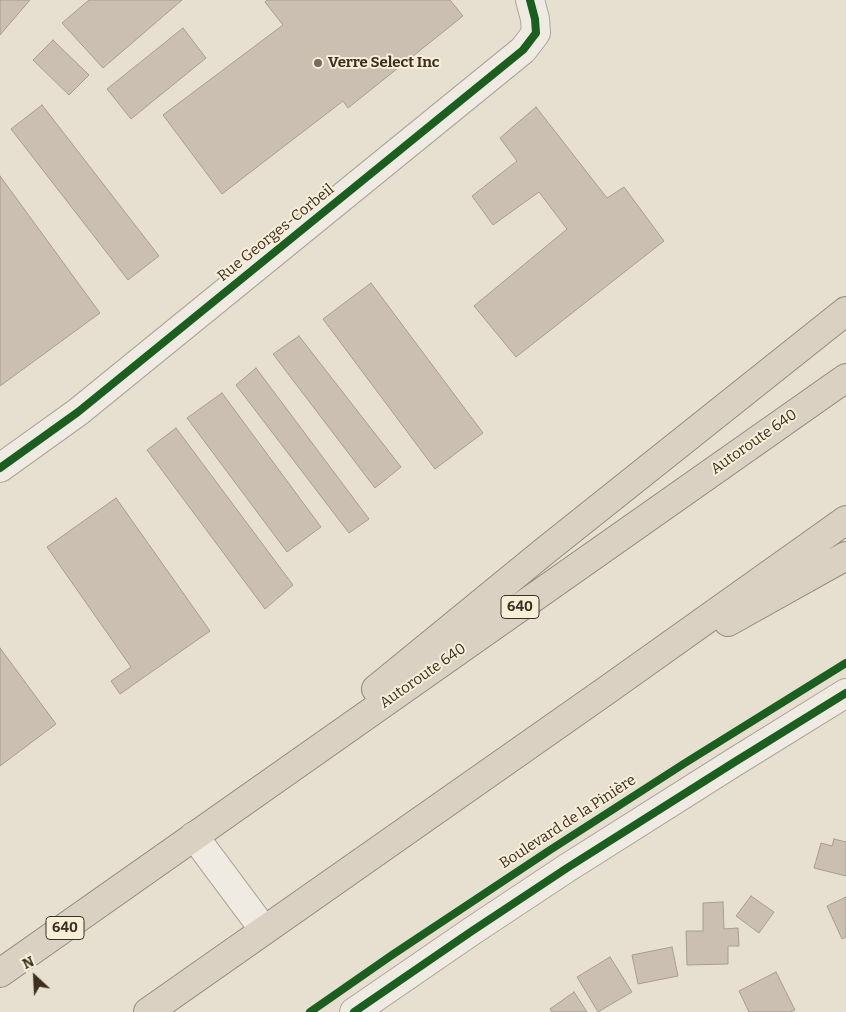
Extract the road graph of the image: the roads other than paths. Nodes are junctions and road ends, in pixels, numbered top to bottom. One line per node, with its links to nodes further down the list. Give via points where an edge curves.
1 (530, 0): 4 (street, Rue Georges-Corbeil, via 536,19 536,33 523,50 78,412)
2 (846, 311): 9 (highway)
3 (846, 378): 9 (highway, Autoroute 640 / 640)
4 (0, 468)
5 (846, 520): 7 (highway)
6 (846, 556): 7 (highway)
7 (607, 690): 10 (highway)
8 (846, 693): 13 (street, via 575,863)
9 (194, 836): 10 (street); 11 (highway, Autoroute 640 / 640)
10 (264, 930): 12 (highway)
11 (0, 973)
12 (148, 1012)
13 (354, 1012)

